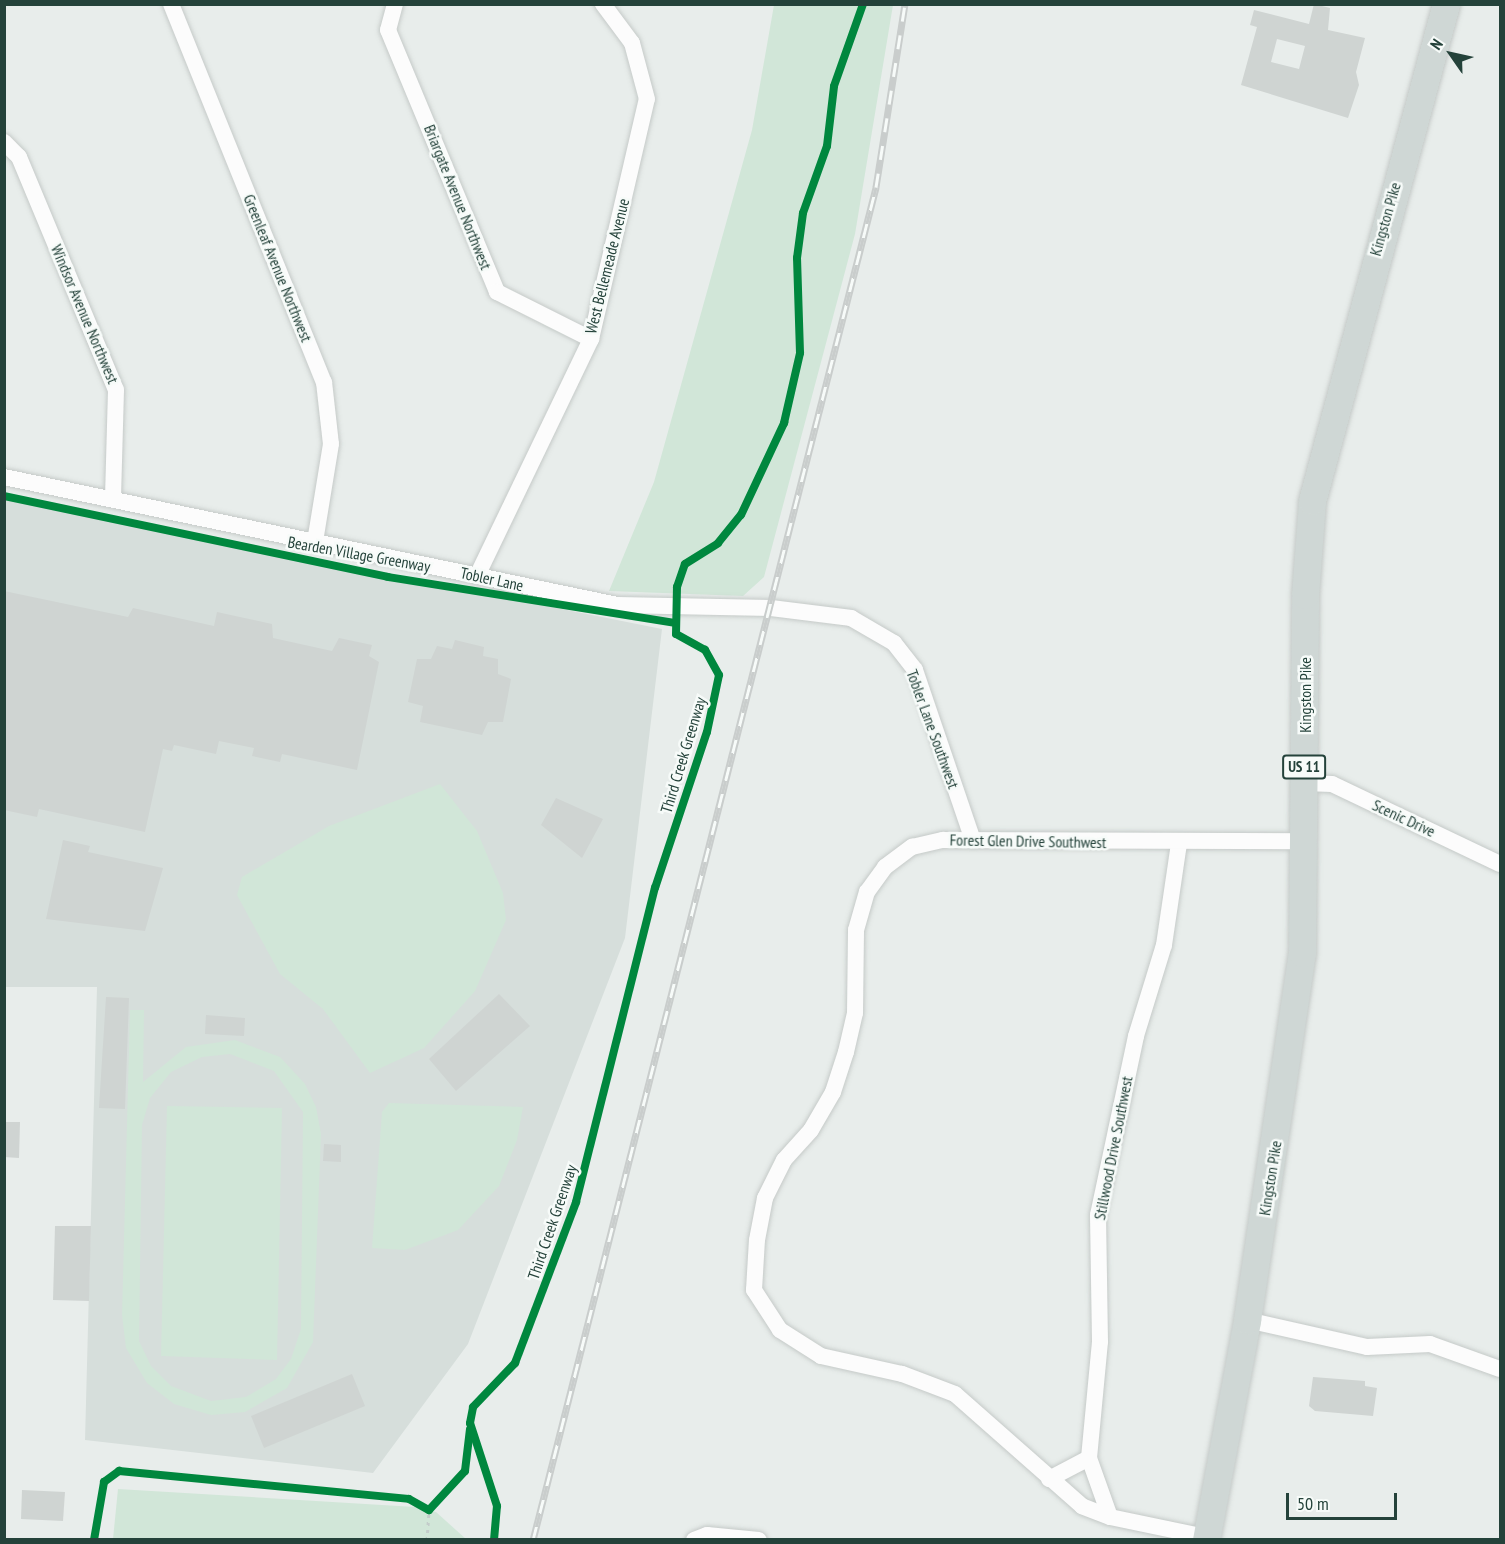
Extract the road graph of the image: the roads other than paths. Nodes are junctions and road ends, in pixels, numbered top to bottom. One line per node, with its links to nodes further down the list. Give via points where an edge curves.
1 (171, 4): 9 (street, Greenleaf Avenue Northwest, via 324,382 331,444)
2 (395, 4): 6 (street, Briargate Avenue Northwest, via 388,30 497,292)
3 (603, 4): 6 (street, West Bellemeade Avenue, via 632,44 647,99)
4 (1446, 4): 12 (main road, Kingston Pike / US 11, via 1312,501 1306,541)
5 (4, 142): 8 (street, Windsor Avenue Northwest, via 19,157 116,390)
6 (591, 339): 10 (street, West Bellemeade Avenue)
7 (4, 477): 8 (street, Tobler Lane)
8 (113, 498): 9 (street, Tobler Lane)
9 (315, 542): 10 (street, Tobler Lane)
10 (477, 576): 11 (street, Tobler Lane, via 617,605)
11 (771, 608): 13 (street, Tobler Lane Southwest, via 850,618 894,643 915,670)
12 (1304, 783): 14 (main road, Kingston Pike / US 11); 16 (street, Scenic Drive, via 1332,784)
13 (973, 840): 15 (street, Forest Glen Drive Southwest); 20 (street, Forest Glen Drive Southwest, via 912,847 885,867 867,892 856,930 855,1013 846,1052 834,1092 811,1130 784,1160 765,1198 754,1290 780,1330 821,1356 902,1374 955,1394 1003,1431)
14 (1304, 841): 15 (street, Forest Glen Drive Southwest); 17 (main road, Kingston Pike / US 11, via 1302,953 1292,1040)
15 (1179, 843): 19 (street, Stillwood Drive Southwest, via 1164,945 1136,1036 1098,1215 1100,1342)
16 (1500, 864)
17 (1247, 1320): 18 (street, via 1367,1347 1430,1344); 22 (main road, Kingston Pike / US 11)
18 (1500, 1369)
19 (1089, 1458): 20 (street); 21 (street, Stillwood Drive Southwest)
20 (1049, 1479): 21 (street, Forest Glen Drive Southwest, via 1082,1506)
21 (1110, 1517): 22 (street, Forest Glen Drive Southwest)
22 (1206, 1538)
23 (694, 1539): 24 (street, via 707,1535)
24 (759, 1539)

